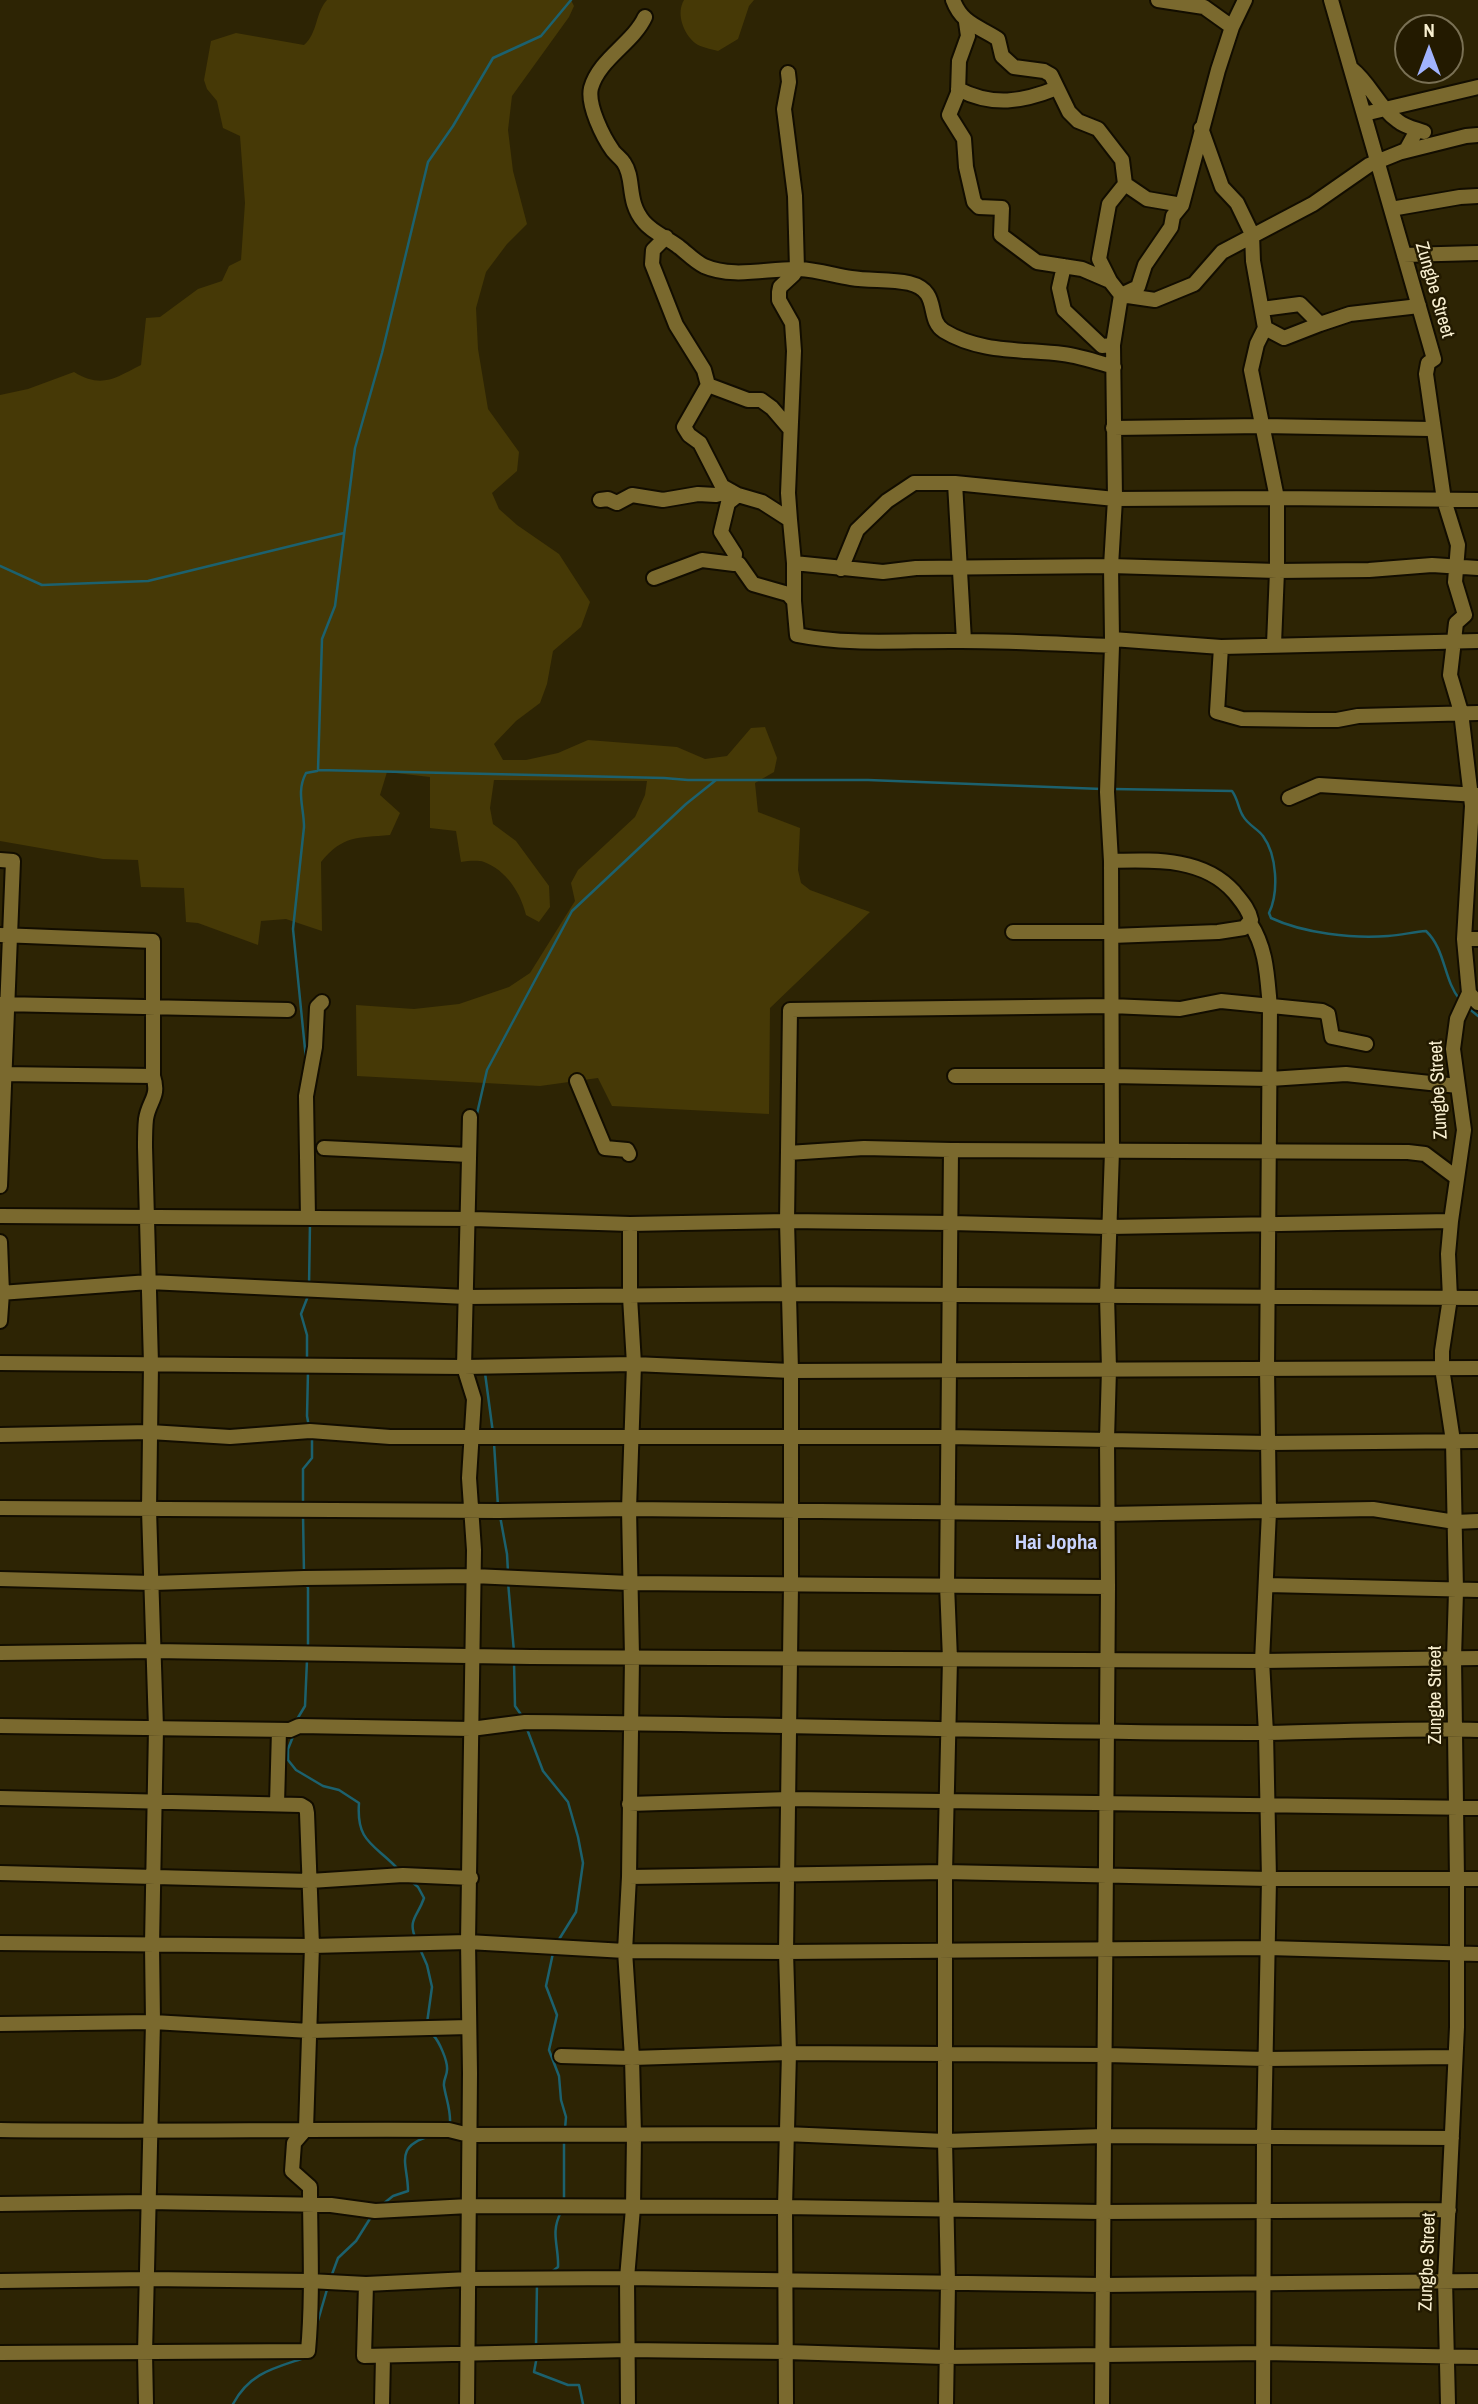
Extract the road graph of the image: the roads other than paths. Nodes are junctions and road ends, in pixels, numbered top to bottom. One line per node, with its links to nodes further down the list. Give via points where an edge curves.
1 (953, 0): 6 (street)
2 (1158, 0): 7 (street, via 1204,8)
3 (1245, 0): 7 (street)
4 (1330, 0): 12 (street, Zungbe Street); 14 (street, via 1332,25 1345,63 1392,117)
5 (645, 17): 22 (street, via 594,82 590,103 612,150 626,166 631,198 644,222)
6 (966, 22): 10 (street, via 998,39 1002,56 1014,67 1044,71); 11 (street, via 968,36 959,61)
7 (1232, 27): 13 (street)
8 (788, 73): 26 (street, via 784,109 795,196)
9 (1478, 86): 12 (street)
10 (1057, 88): 11 (street, via 1006,102 974,97); 17 (street, via 1069,112 1098,129 1122,160)
11 (958, 89): 25 (street, via 949,115 964,139 974,202 979,207 1002,208 1002,235 1032,260)
12 (1364, 114): 16 (street, Zungbe Street)
13 (1201, 128): 19 (street); 21 (street, via 1222,187 1237,203)
14 (1417, 130): 16 (street, via 1425,132); 21 (street, via 1406,150 1369,165 1313,204)
15 (1478, 135): 16 (street)
16 (1376, 158): 20 (street, Zungbe Street)
17 (1125, 184): 19 (street, via 1147,199); 27 (street, via 1109,204 1099,259)
18 (1478, 196): 20 (street)
19 (1182, 205): 28 (street, via 1145,265 1138,287)
20 (1391, 209): 24 (street, Zungbe Street)
21 (1252, 234): 28 (street, via 1217,255 1194,284 1155,300); 30 (street)
22 (666, 237): 26 (street, via 696,262 720,271); 35 (street, via 653,250 652,264 676,325 704,370)
23 (1478, 253): 24 (street)
24 (1404, 255): 29 (street, Zungbe Street)
25 (1064, 266): 27 (street); 33 (street, via 1059,288 1064,310 1102,346)
26 (797, 269): 34 (street, via 913,284 926,290 937,324 944,331 995,349 1061,354); 38 (street, via 779,292 792,323)
27 (1110, 281): 28 (street)
28 (1121, 295): 33 (street)
29 (1419, 306): 31 (street, via 1350,314); 45 (street, Zungbe Street, via 1434,359 1426,374)
30 (1262, 309): 31 (street, via 1300,304); 32 (street)
31 (1320, 324): 32 (street, via 1284,338)
32 (1265, 328): 36 (street, via 1251,370)
33 (1113, 345): 34 (street)
34 (1114, 367): 37 (street)
35 (708, 385): 38 (street, via 748,400 761,400); 41 (street, via 684,427 699,443 719,482)
36 (1263, 426): 37 (street); 39 (street); 42 (street)
37 (1113, 428): 43 (street)
38 (790, 429): 47 (street)
39 (1430, 429)
40 (955, 484): 43 (street); 53 (street, via 914,483 887,501 857,530); 54 (street)
41 (735, 493): 44 (street, via 663,500 632,495 617,503); 47 (street, via 762,502); 49 (street, via 721,531 735,554)
42 (1277, 498): 43 (street); 45 (street); 55 (street)
43 (1115, 499): 50 (street)
44 (600, 500)
45 (1444, 500): 46 (street); 51 (street, Zungbe Street, via 1458,545)
46 (1478, 500)
47 (790, 520): 48 (street)
48 (794, 563): 53 (street); 57 (street)
49 (734, 564): 56 (street, via 702,560); 57 (street, via 739,564 753,584 788,594)
50 (1111, 566): 54 (street); 55 (street); 61 (street)
51 (1457, 568): 52 (street); 55 (street); 59 (street, Zungbe Street, via 1455,582 1465,615 1456,623)
52 (1478, 568)
53 (841, 569): 54 (street)
54 (959, 569): 58 (street)
55 (1277, 571): 62 (street)
56 (654, 578)
57 (794, 601): 58 (street, via 797,635 860,643)
58 (964, 641): 61 (street)
59 (1454, 641): 60 (street); 62 (street); 64 (street, Zungbe Street, via 1450,675)
60 (1478, 641)
61 (1112, 642): 63 (street); 69 (street)
62 (1274, 644): 63 (street)
63 (1220, 647): 64 (street, via 1216,712 1242,719 1336,720)
64 (1461, 712): 65 (street); 66 (street, Zungbe Street)
65 (1478, 713)
66 (1474, 795): 67 (street, via 1319,785); 70 (street, Zungbe Street)
67 (1289, 798)
68 (0, 860): 74 (street, via 13,861)
69 (1111, 861): 71 (street, via 1172,861 1219,877 1246,906); 73 (street)
70 (1472, 866): 75 (street, Zungbe Street)
71 (1250, 923): 73 (street, via 1218,932); 80 (street, via 1266,961)
72 (1013, 932): 73 (street)
73 (1111, 934): 79 (street)
74 (5, 935): 78 (street); 81 (street, via 153,941)
75 (1471, 939): 76 (street, Zungbe Street)
76 (1471, 998): 90 (street, Zungbe Street, via 1457,1019 1453,1049)
77 (322, 1002): 104 (street, via 317,1007 306,1096)
78 (3, 1004): 81 (street); 84 (street)
79 (1111, 1006): 80 (street, via 1180,1009 1221,1001); 87 (street); 97 (street, via 790,1010)
80 (1270, 1007): 83 (street, via 1322,1011 1328,1014 1332,1037); 88 (street)
81 (151, 1008): 82 (street); 85 (street)
82 (288, 1010)
83 (1366, 1044)
84 (2, 1074): 85 (street); 92 (street)
85 (153, 1076): 103 (street, via 156,1097 147,1116 145,1147)
86 (955, 1076): 87 (street)
87 (1111, 1076): 88 (street); 95 (street)
88 (1270, 1079): 90 (street, via 1346,1074); 96 (street)
89 (577, 1081): 98 (street, via 605,1149 620,1148)
90 (1458, 1086): 100 (street, Zungbe Street, via 1464,1130)
91 (470, 1116): 99 (street)
92 (1, 1146): 101 (street)
93 (324, 1148): 99 (street)
94 (951, 1150): 95 (street); 97 (street, via 864,1147); 108 (street)
95 (1112, 1151): 96 (street); 111 (street)
96 (1270, 1152): 100 (street, via 1416,1152); 110 (street)
97 (788, 1153): 107 (street)
98 (629, 1154)
99 (470, 1155): 105 (street)
100 (1457, 1178): 106 (street, Zungbe Street)
101 (0, 1186)
102 (0, 1216): 103 (street)
103 (147, 1217): 104 (street); 113 (street)
104 (308, 1218): 105 (street)
105 (469, 1219): 109 (street); 118 (street)
106 (1451, 1221): 110 (street); 121 (street, Zungbe Street)
107 (787, 1222): 108 (street); 109 (street); 115 (street)
108 (951, 1223): 111 (street); 116 (street)
109 (630, 1224): 119 (street)
110 (1269, 1225): 111 (street); 120 (street)
111 (1109, 1227): 117 (street)
112 (0, 1242): 114 (street)
113 (149, 1282): 114 (street); 118 (street); 125 (street)
114 (1, 1293): 123 (street)
115 (789, 1294): 116 (street); 119 (street); 133 (street)
116 (950, 1296): 117 (street); 132 (street)
117 (1107, 1296): 120 (street); 128 (street)
118 (466, 1297): 119 (street); 127 (street)
119 (630, 1297): 126 (street)
120 (1268, 1297): 121 (street); 129 (street)
121 (1450, 1298): 122 (street); 130 (street, Zungbe Street)
122 (1478, 1298)
123 (0, 1321)
124 (0, 1363): 125 (street)
125 (151, 1364): 127 (street); 134 (street)
126 (634, 1364): 127 (street); 133 (street); 137 (street)
127 (464, 1367): 136 (street, via 474,1399)
128 (1109, 1368): 129 (street); 132 (street); 140 (street)
129 (1267, 1368): 130 (street); 143 (street)
130 (1442, 1368): 131 (street); 141 (street, Zungbe Street)
131 (1478, 1368)
132 (949, 1369): 133 (street); 139 (street)
133 (791, 1371): 138 (street)
134 (150, 1433): 135 (street); 136 (street); 146 (street)
135 (0, 1435)
136 (473, 1436): 137 (street); 147 (street)
137 (633, 1436): 138 (street); 145 (street)
138 (790, 1437): 139 (street); 148 (street)
139 (949, 1437): 140 (street); 149 (street)
140 (1107, 1439): 143 (street); 151 (street)
141 (1453, 1441): 142 (street); 143 (street); 153 (street, Zungbe Street)
142 (1478, 1441)
143 (1269, 1443): 150 (street)
144 (0, 1508): 146 (street)
145 (629, 1508): 147 (street); 148 (street); 157 (street)
146 (149, 1510): 147 (street); 156 (street)
147 (472, 1511): 154 (street)
148 (789, 1511): 149 (street); 158 (street)
149 (948, 1511): 151 (street); 159 (street)
150 (1269, 1512): 151 (street); 153 (street, via 1373,1509); 160 (street)
151 (1107, 1514): 161 (street)
152 (1478, 1521): 153 (street)
153 (1455, 1522): 163 (street, Zungbe Street)
154 (473, 1576): 156 (street); 157 (street); 166 (street)
155 (0, 1579): 156 (street)
156 (153, 1583): 164 (street)
157 (629, 1583): 158 (street); 167 (street)
158 (791, 1585): 159 (street); 168 (street)
159 (947, 1585): 161 (street); 171 (street)
160 (1266, 1585): 163 (street); 173 (street)
161 (1108, 1587): 172 (street)
162 (1478, 1590): 163 (street)
163 (1456, 1591): 169 (street, Zungbe Street)
164 (154, 1651): 165 (street); 166 (street); 177 (street)
165 (0, 1653)
166 (472, 1655): 167 (street); 180 (street)
167 (632, 1657): 168 (street); 174 (street)
168 (790, 1658): 171 (street); 176 (street)
169 (1454, 1658): 170 (street); 173 (street); 182 (street, Zungbe Street)
170 (1478, 1658)
171 (950, 1659): 172 (street); 178 (street)
172 (1107, 1660): 173 (street); 181 (street)
173 (1262, 1661): 184 (street)
174 (630, 1723): 176 (street); 180 (street, via 525,1722); 191 (street)
175 (0, 1726): 177 (street)
176 (788, 1726): 178 (street); 186 (street)
177 (156, 1728): 179 (street); 188 (street)
178 (949, 1728): 181 (street); 187 (street)
179 (290, 1729): 180 (street); 190 (street)
180 (471, 1729): 201 (street)
181 (1107, 1730): 184 (street); 189 (street)
182 (1455, 1730): 183 (street); 184 (street); 194 (street, Zungbe Street)
183 (1478, 1730)
184 (1266, 1732): 192 (street)
185 (0, 1798): 188 (street)
186 (789, 1799): 187 (street); 191 (street); 199 (street)
187 (946, 1801): 189 (street); 196 (street)
188 (153, 1803): 190 (street); 198 (street)
189 (1106, 1803): 192 (street); 197 (street)
190 (277, 1804): 205 (street, via 306,1808)
191 (629, 1804): 200 (street)
192 (1267, 1806): 194 (street); 202 (street)
193 (1478, 1808): 194 (street)
194 (1456, 1809): 204 (street, Zungbe Street)
195 (0, 1872): 198 (street)
196 (945, 1872): 197 (street); 199 (street); 212 (street)
197 (1105, 1875): 202 (street); 211 (street)
198 (155, 1876): 205 (street); 208 (street)
199 (787, 1876): 200 (street); 214 (street)
200 (629, 1877): 213 (street)
201 (471, 1878): 205 (street, via 402,1875); 206 (street)
202 (1269, 1879): 204 (street); 210 (street)
203 (1478, 1879): 204 (street)
204 (1457, 1880): 216 (street, Zungbe Street)
205 (310, 1881): 209 (street)
206 (468, 1942): 209 (street); 213 (street); 219 (street)
207 (0, 1943): 208 (street)
208 (152, 1945): 209 (street); 217 (street)
209 (312, 1945): 220 (street)
210 (1268, 1948): 211 (street); 216 (street); 227 (street)
211 (1105, 1949): 212 (street); 223 (street)
212 (946, 1950): 214 (street); 222 (street)
213 (625, 1951): 214 (street); 226 (street)
214 (786, 1952): 221 (street)
215 (1478, 1954): 216 (street)
216 (1457, 1955): 225 (street, Zungbe Street)
217 (153, 2022): 218 (street); 220 (street); 230 (street)
218 (0, 2024)
219 (468, 2027): 220 (street); 232 (street)
220 (310, 2031): 228 (street)
221 (789, 2053): 222 (street); 226 (street); 231 (street)
222 (946, 2054): 223 (street); 237 (street)
223 (1105, 2055): 227 (street); 234 (street)
224 (561, 2056): 226 (street)
225 (1455, 2057): 227 (street); 236 (street, Zungbe Street)
226 (632, 2058): 233 (street)
227 (1266, 2059): 235 (street)
228 (306, 2129): 230 (street); 232 (street, via 449,2130); 240 (street, via 294,2143 292,2171 310,2187)
229 (0, 2130): 230 (street)
230 (150, 2132): 238 (street)
231 (786, 2134): 233 (street); 237 (street); 242 (street)
232 (469, 2135): 233 (street); 241 (street)
233 (634, 2135): 243 (street)
234 (1104, 2136): 235 (street); 237 (street); 247 (street)
235 (1264, 2137): 236 (street); 246 (street)
236 (1452, 2138): 245 (street, Zungbe Street)
237 (945, 2141): 244 (street)
238 (147, 2202): 239 (street); 240 (street); 249 (street)
239 (0, 2204)
240 (310, 2205): 241 (street, via 375,2211); 254 (street)
241 (470, 2206): 243 (street); 250 (street)
242 (785, 2207): 243 (street); 244 (street); 251 (street)
243 (633, 2208): 248 (street)
244 (947, 2209): 247 (street); 256 (street)
245 (1449, 2210): 246 (street); 252 (street, Zungbe Street)
246 (1263, 2211): 247 (street); 259 (street)
247 (1102, 2212): 258 (street)
248 (627, 2278): 250 (street); 251 (street); 260 (street)
249 (148, 2279): 253 (street); 254 (street); 263 (street)
250 (469, 2279): 257 (street); 265 (street)
251 (785, 2280): 256 (street); 261 (street)
252 (1445, 2280): 255 (street); 259 (street); 269 (street, Zungbe Street)
253 (0, 2281)
254 (309, 2281): 257 (street); 263 (street, via 308,2351)
255 (1478, 2281)
256 (948, 2283): 258 (street); 268 (street)
257 (366, 2284): 267 (street, via 364,2356)
258 (1103, 2284): 259 (street); 266 (street)
259 (1264, 2284): 264 (street)
260 (628, 2350): 261 (street); 265 (street); 274 (street)
261 (786, 2352): 268 (street); 275 (street)
262 (0, 2353): 263 (street)
263 (145, 2353): 271 (street)
264 (1264, 2353): 266 (street); 269 (street); 278 (street)
265 (467, 2355): 267 (street); 273 (street)
266 (1103, 2355): 268 (street); 277 (street)
267 (383, 2356): 272 (street)
268 (945, 2357): 276 (street)
269 (1446, 2357): 270 (street); 279 (street, Zungbe Street)
270 (1478, 2357)
271 (146, 2404)
272 (382, 2404)
273 (467, 2404)
274 (628, 2404)
275 (786, 2404)
276 (946, 2404)
277 (1102, 2404)
278 (1264, 2404)
279 (1448, 2404)

